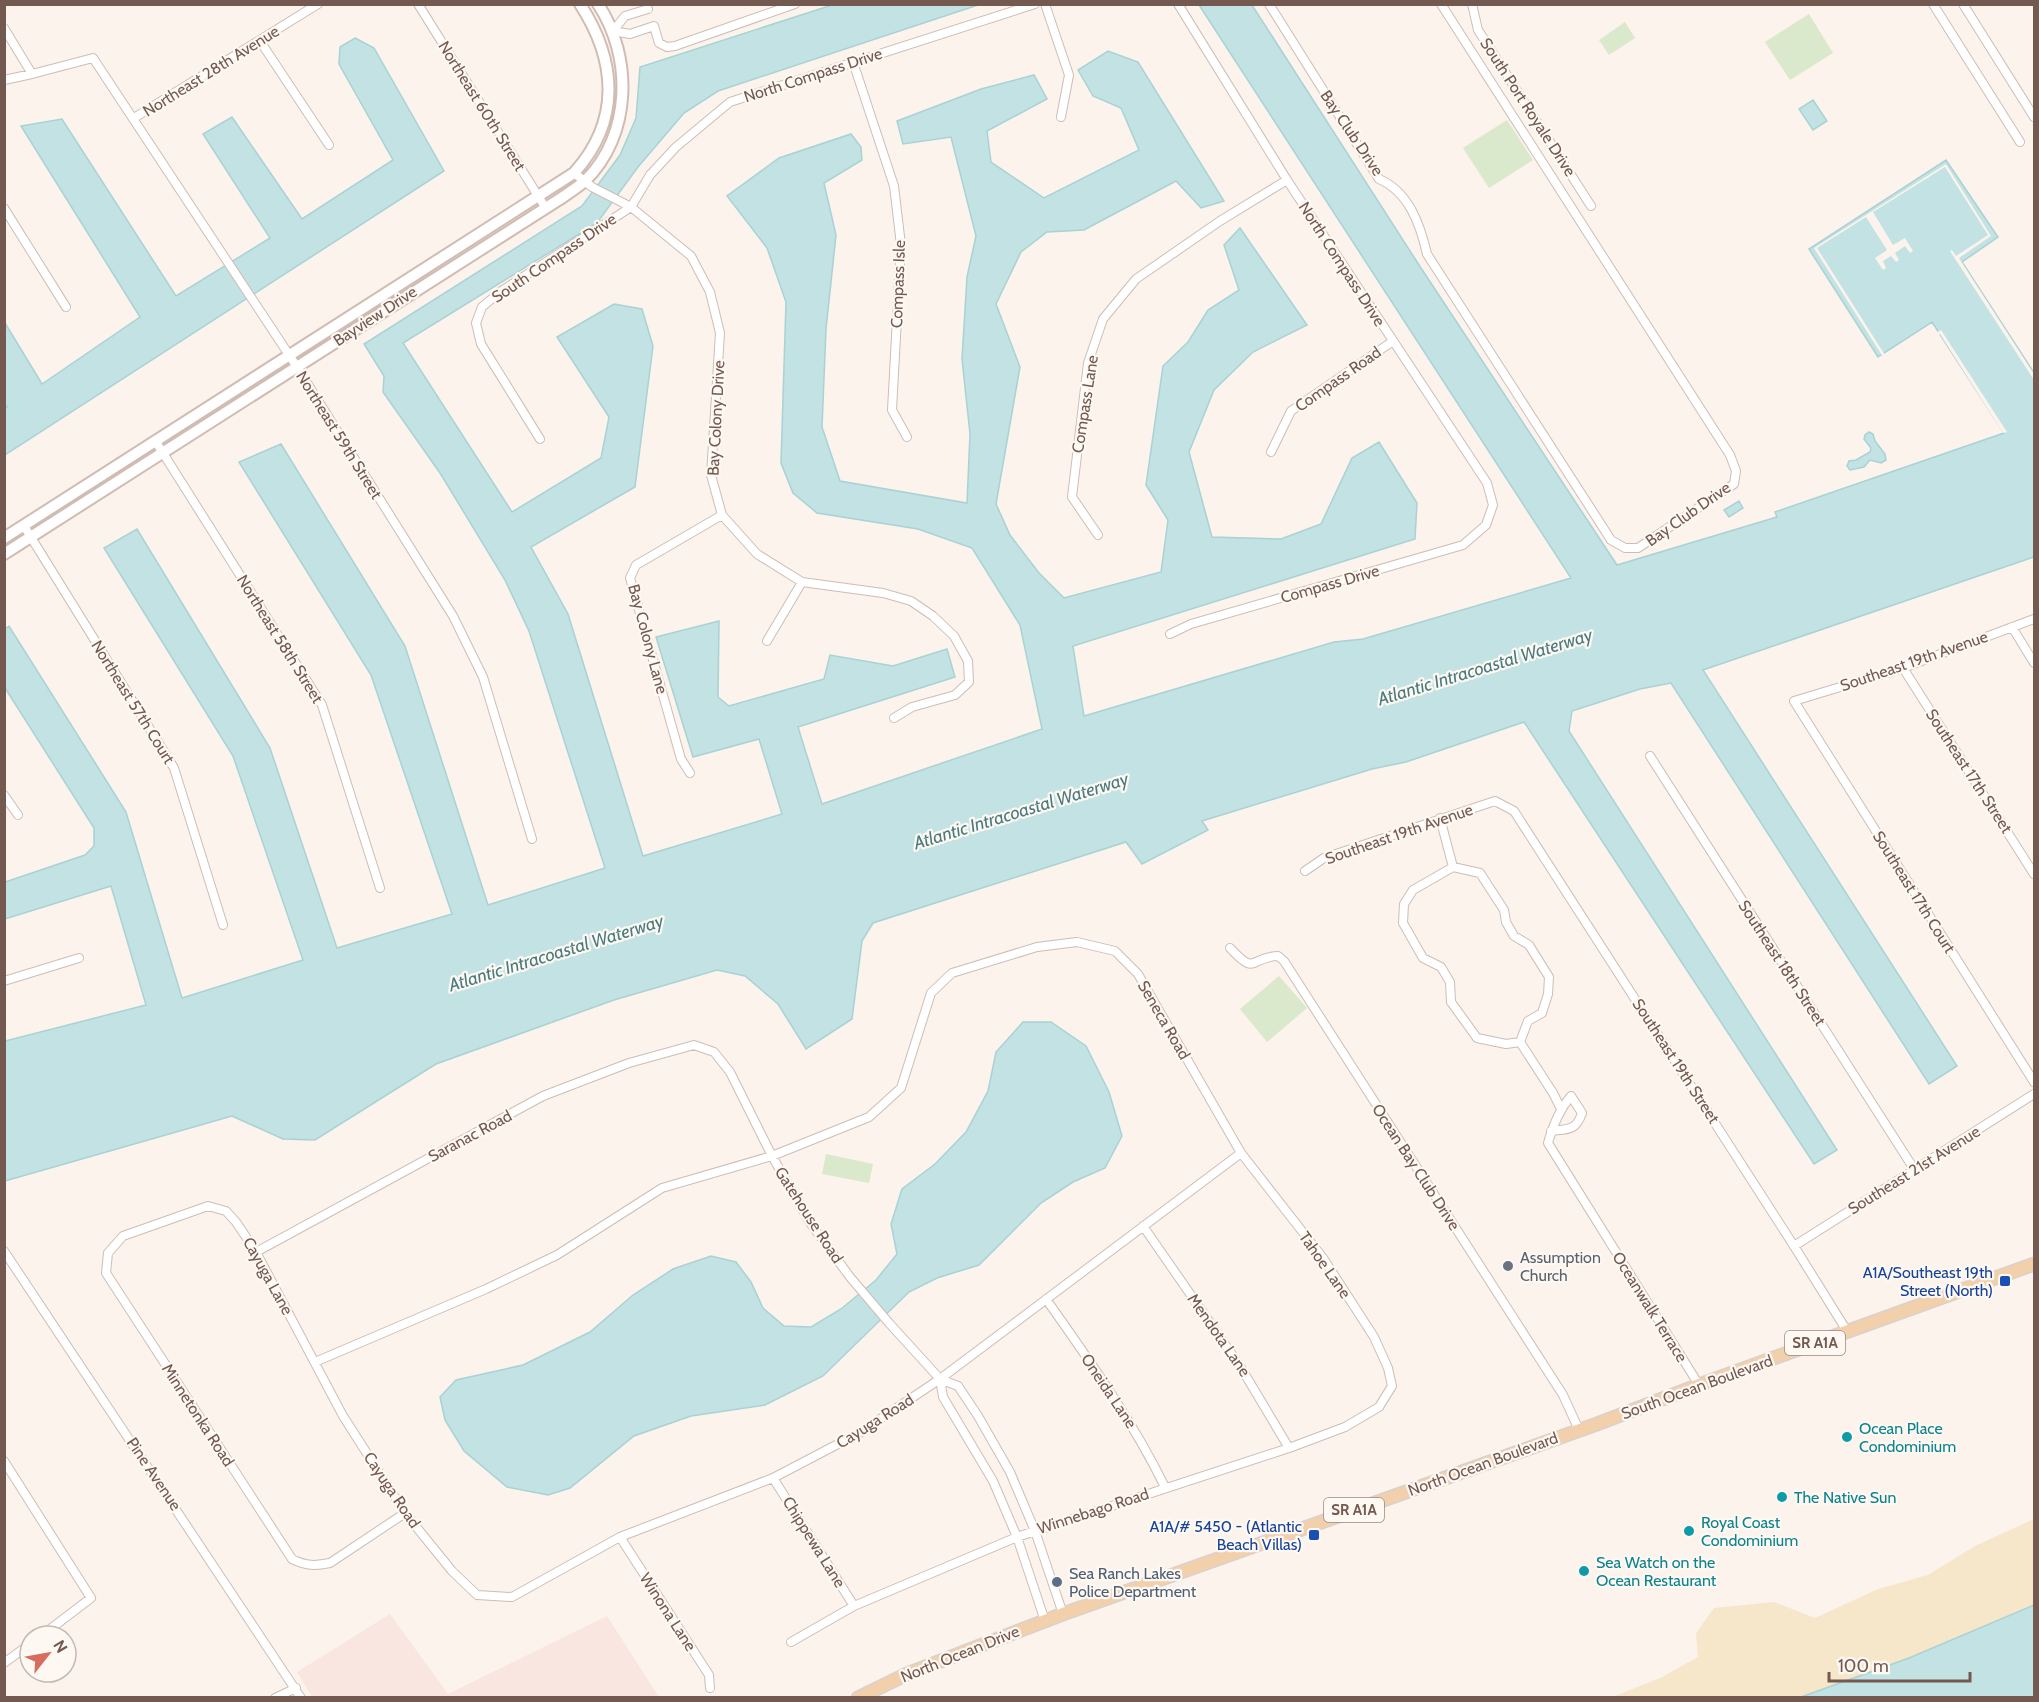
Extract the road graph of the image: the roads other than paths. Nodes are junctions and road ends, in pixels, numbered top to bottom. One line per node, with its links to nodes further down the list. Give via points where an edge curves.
1 (318, 4): 18 (street, Northeast 28th Avenue)
2 (418, 4): 30 (street, Northeast 60th Street)
3 (580, 4): 17 (street, Bayview Drive)
4 (598, 4): 16 (street, Bayview Drive)
5 (795, 4): 16 (street, via 675,46 659,43 654,26 630,34)
6 (1035, 4): 19 (street, North Compass Drive)
7 (1045, 4): 22 (street, via 1069,75)
8 (1178, 4): 28 (street, North Compass Drive)
9 (1269, 4): 10 (street, Bay Club Drive, via 1379,179 1391,184 1420,223 1427,254 1611,540 1625,548 1638,548 1734,484 1736,471 1730,455)
10 (1441, 4)
11 (1472, 4): 31 (street, South Port Royale Drive, via 1478,30)
12 (1933, 4): 25 (street)
13 (1963, 4): 23 (street)
14 (648, 9): 16 (street, via 625,16)
15 (4, 28): 20 (street)
16 (613, 31): 17 (street); 29 (street, Bayview Drive, via 623,88 620,113 605,154)
17 (597, 34): 27 (street, Bayview Drive, via 607,66 607,110 593,147)
18 (260, 41): 24 (street, Northeast 28th Avenue); 26 (street)
19 (853, 62): 33 (street, North Compass Drive, via 730,102 650,175); 47 (street, Compass Isle, via 894,186 901,245 892,410)
20 (32, 74): 21 (street); 24 (street, Northeast 59th Street, via 93,58)
21 (4, 80)
22 (1061, 117)
23 (2034, 117)
24 (134, 118): 43 (street, Northeast 59th Street)
25 (2020, 142)
26 (329, 146)
27 (574, 173): 29 (street, Bay Colony Drive); 30 (street, Bayview Drive)
28 (1287, 180): 42 (street, North Compass Drive); 57 (street, Compass Lane, via 1220,220 1136,279 1103,319 1088,363 1072,497)
29 (588, 184): 32 (street, Bayview Drive); 33 (street, Bay Colony Drive)
30 (539, 196): 32 (street, Northeast 60th Street); 35 (street, Bayview Drive)
31 (1591, 206)
32 (545, 207): 36 (street, Bayview Drive)
33 (631, 207): 48 (street, South Compass Drive, via 482,307 476,323 481,344); 54 (street, Bay Colony Drive, via 691,256 710,292 720,333 711,476)
34 (4, 208): 39 (street)
35 (482, 232): 36 (street); 37 (street, Bayview Drive)
36 (489, 243): 38 (street, Bayview Drive)
37 (416, 274): 38 (street); 40 (street, Bayview Drive)
38 (423, 286): 41 (street, Bayview Drive)
39 (66, 306)
40 (352, 316): 41 (street); 43 (street, Bayview Drive)
41 (359, 327): 44 (street, Bayview Drive)
42 (1393, 341): 50 (street, Compass Road, via 1291,411); 55 (street, North Compass Drive, via 1487,483 1493,504)
43 (290, 356): 44 (street, Northeast 59th Street); 45 (street, Bayview Drive)
44 (297, 367): 46 (street, Bayview Drive); 76 (street, Northeast 59th Street, via 453,616 483,677)
45 (226, 396): 46 (street); 49 (street, Bayview Drive)
46 (233, 408): 51 (street, Bayview Drive)
47 (907, 437)
48 (540, 439)
49 (156, 441): 51 (street, Northeast 58th Street); 52 (street, Bayview Drive)
50 (1271, 452)
51 (163, 453): 53 (street, Bayview Drive); 80 (street, Northeast 58th Street, via 322,705)
52 (97, 479): 53 (street); 56 (street, Bayview Drive)
53 (104, 490): 58 (street, Bayview Drive)
54 (722, 515): 61 (street, Bay Colony Drive, via 757,554); 71 (street, Bay Colony Lane, via 636,565 630,578 681,759)
55 (1486, 525): 64 (street, Compass Drive, via 1463,545 1191,624)
56 (24, 526): 58 (street, Northeast 57th Court); 59 (street, Bayview Drive)
57 (1098, 535)
58 (31, 537): 60 (street, Bayview Drive); 81 (street, Northeast 57th Court, via 174,768)
59 (4, 538)
60 (4, 554)
61 (801, 582): 65 (street); 69 (street, Bay Colony Drive, via 883,593 911,601 954,636 968,660 969,682 956,695 912,707)
62 (2034, 619): 63 (street, Southeast 19th Avenue)
63 (2012, 627): 66 (street); 67 (street, Southeast 19th Avenue)
64 (1170, 634)
65 (767, 641)
66 (2034, 663)
67 (1903, 668): 68 (street, Southeast 19th Avenue); 79 (street, Southeast 17th Street)
68 (1794, 701): 87 (street, Southeast 17th Court)
69 (894, 718)
70 (1650, 756): 93 (street, Southeast 18th Street)
71 (690, 773)
72 (4, 795): 74 (street)
73 (1495, 801): 75 (street, Southeast 19th Avenue); 96 (street, Southeast 19th Street, via 1514,811)
74 (18, 815)
75 (1440, 818): 77 (street); 78 (street, Southeast 19th Avenue, via 1324,858)
76 (532, 839)
77 (1453, 867): 85 (street, via 1480,873 1504,910 1514,936 1529,945 1549,977 1542,1013 1528,1021); 85 (street, via 1413,890 1404,904 1403,923 1423,957 1441,967 1450,982 1451,1002 1477,1038 1506,1044)
78 (1305, 871)
79 (2034, 874)
80 (380, 888)
81 (223, 925)
82 (1230, 948): 107 (street, Ocean Bay Club Drive, via 1244,963 1252,964 1270,956 1284,961 1563,1395)
83 (79, 958): 84 (street)
84 (4, 981)
85 (1520, 1042): 89 (street)
86 (694, 1045): 92 (street, Gatehouse Road, via 714,1052 730,1072); 98 (street, Saranac Road, via 629,1063 543,1096)
87 (2034, 1082)
88 (2034, 1094): 93 (street, Southeast 21st Avenue)
89 (1560, 1109): 90 (street); 90 (street, via 1571,1096 1582,1113 1579,1123 1571,1129)
90 (1551, 1131): 104 (street, Oceanwalk Terrace, via 1548,1143)
91 (1241, 1153): 92 (street, Seneca Road, via 1138,974 1115,951 1077,942 1037,947 952,974 931,993 901,1088 869,1117); 95 (street); 105 (street, Tahoe Lane, via 1323,1258 1374,1337)
92 (771, 1156): 102 (street, via 663,1188 557,1256); 103 (street, Gatehouse Road, via 811,1224 850,1277)
93 (1914, 1169): 96 (street, Southeast 21st Avenue)
94 (208, 1206): 98 (street, Cayuga Lane, via 226,1211); 112 (street, Minnetonka Road, via 123,1236 108,1253 106,1273 292,1559 304,1565 330,1563)
95 (1143, 1226): 100 (street); 108 (street, Mendota Lane, via 1240,1366)
96 (1794, 1246): 101 (street, Southeast 19th Street)
97 (4, 1251): 123 (street, Pine Avenue)
98 (256, 1252): 102 (street, Cayuga Lane)
99 (2034, 1264): 101 (main road, South Ocean Boulevard / SR A1A)
100 (1046, 1299): 103 (street); 111 (street, Oneida Lane, via 1117,1401)
101 (1847, 1332): 104 (main road, South Ocean Boulevard / SR A1A)
102 (315, 1362): 112 (street, Cayuga Road, via 343,1416)
103 (940, 1379): 110 (street, Cayuga Road, via 861,1432); 113 (street, Gatehouse Road, via 958,1386 978,1416 1010,1472); 115 (street, Gatehouse Road, via 943,1397 993,1481)
104 (1699, 1385): 106 (main road, South Ocean Boulevard / SR A1A)
105 (1392, 1386): 108 (street, Winnebago Road, via 1379,1407 1345,1427)
106 (1597, 1424): 107 (main road, North Ocean Boulevard / SR A1A)
107 (1579, 1430): 117 (main road, North Ocean Boulevard / SR A1A)
108 (1290, 1448): 111 (street, Winnebago Road)
109 (4, 1461): 119 (street, via 91,1598)
110 (773, 1478): 114 (street, Cayuga Road); 116 (street, Chippewa Lane)
111 (1165, 1487): 113 (street, Winnebago Road)
112 (405, 1513): 114 (street, Cayuga Road, via 477,1595 512,1597)
113 (1035, 1531): 115 (street, Winnebago Road); 117 (street, Gatehouse Road)
114 (620, 1537): 124 (street, Winona Lane, via 709,1675)
115 (1017, 1537): 116 (street, Winnebago Road); 118 (street, Gatehouse Road)
116 (854, 1606): 120 (street, Winnebago Road)
117 (1063, 1614): 118 (main road, North Ocean Drive / SR A1A)
118 (1045, 1621): 127 (main road, North Ocean Drive / SR A1A, via 907,1674)
119 (56, 1624)
120 (791, 1642)
121 (18, 1653): 122 (street)
122 (4, 1663)
123 (296, 1688): 125 (street); 126 (street, Pine Avenue)
124 (710, 1688)
125 (275, 1698)
126 (301, 1698)
127 (858, 1698)

